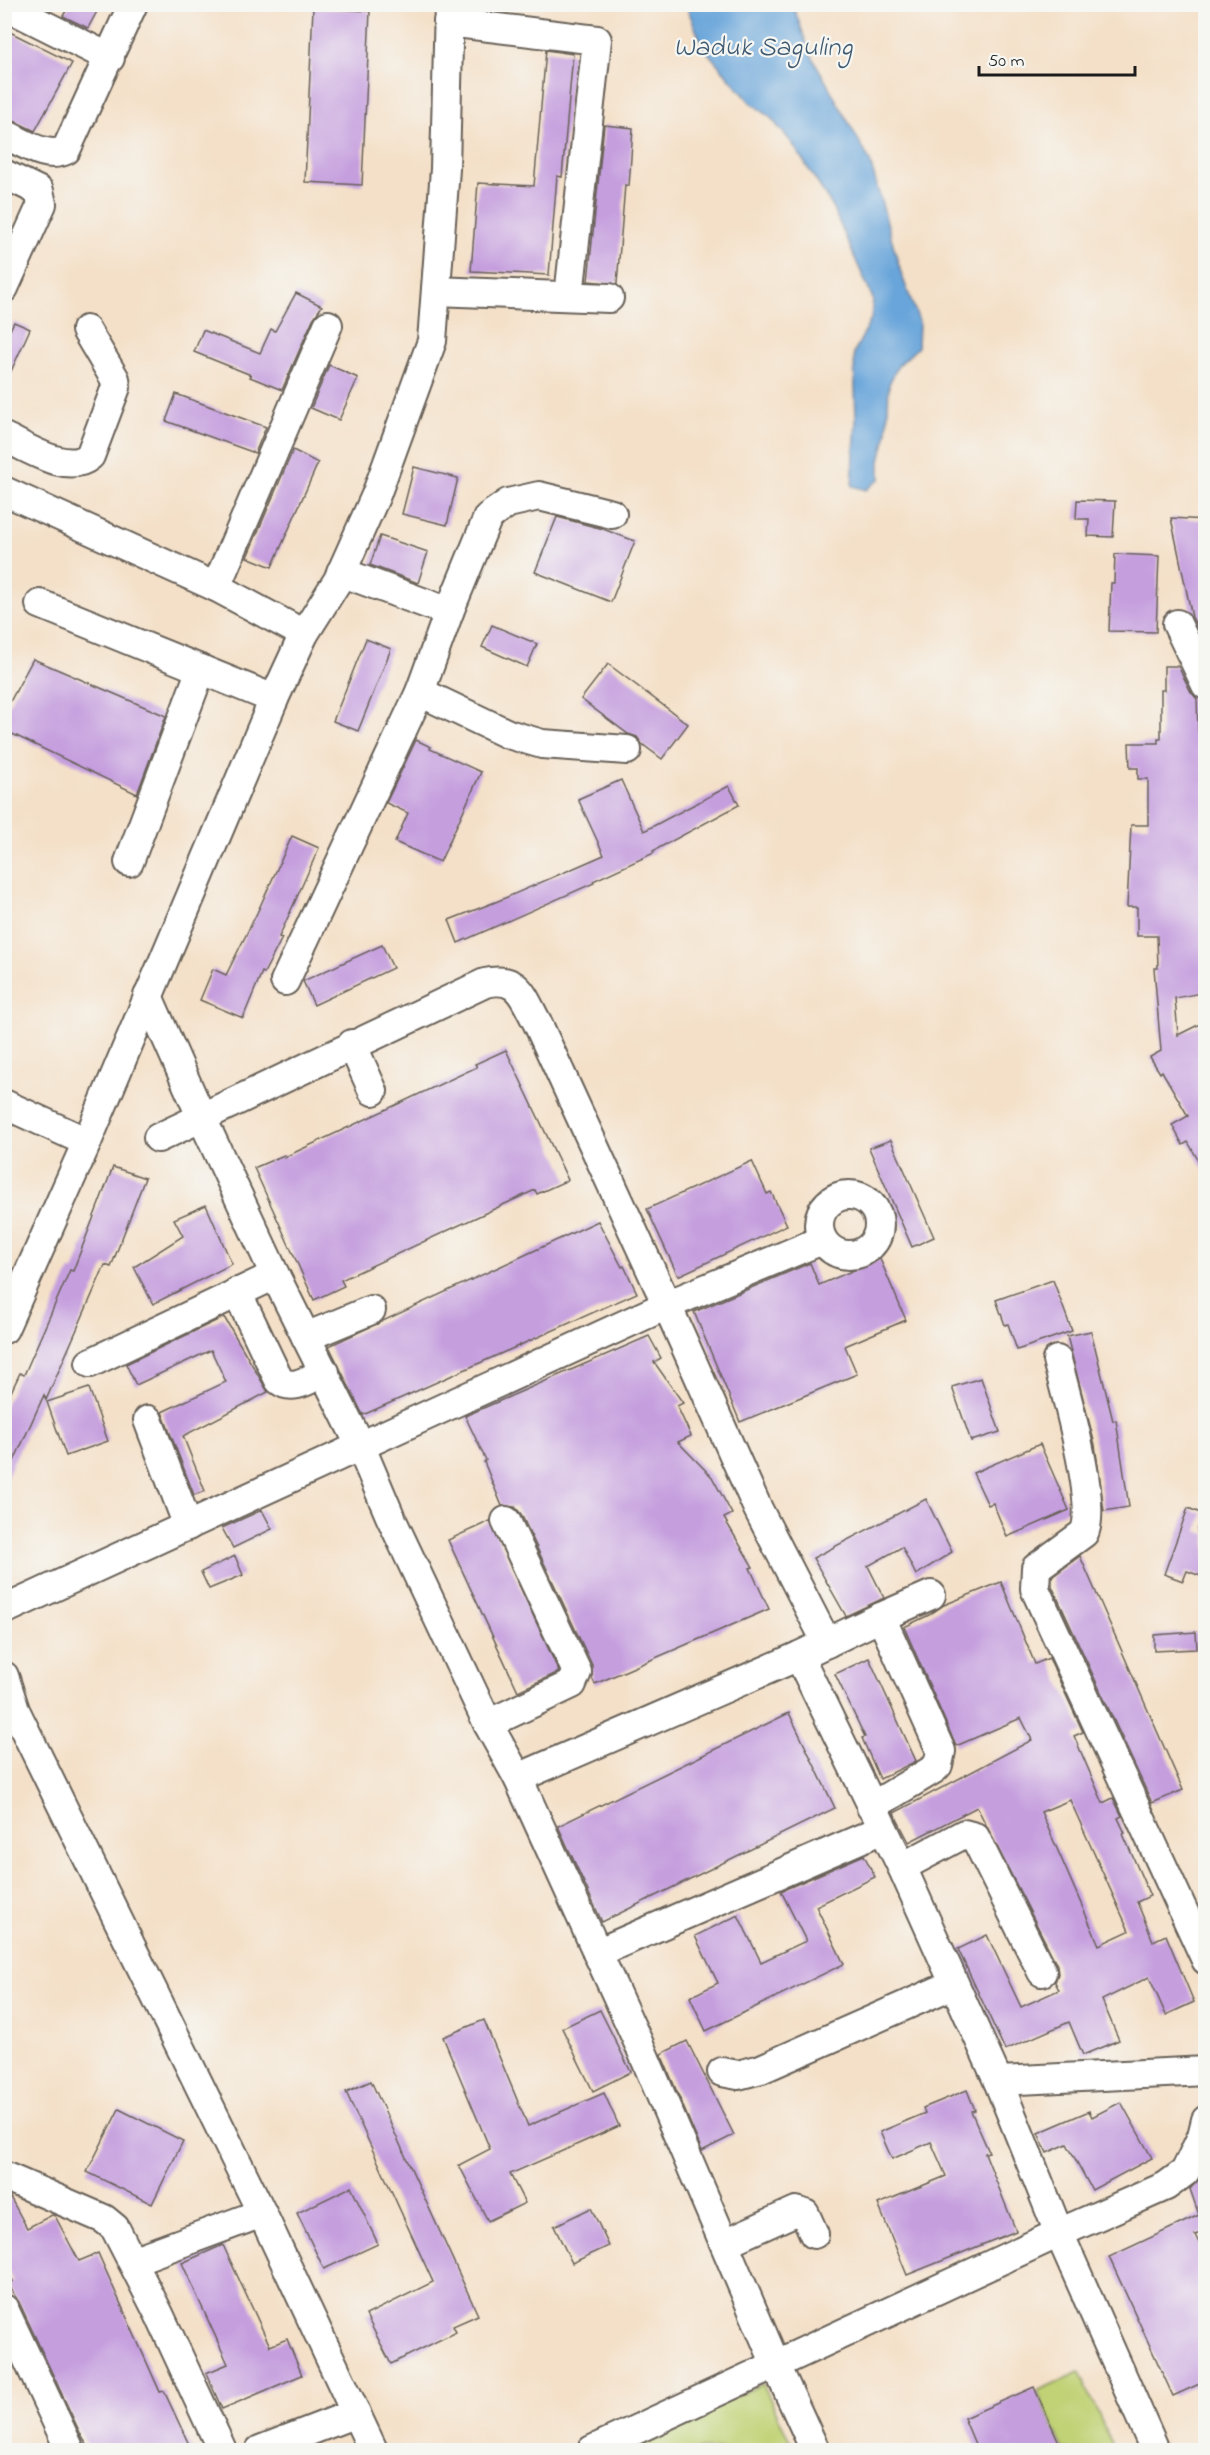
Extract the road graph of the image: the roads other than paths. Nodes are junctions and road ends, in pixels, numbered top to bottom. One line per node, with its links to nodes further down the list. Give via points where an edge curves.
1 (133, 4): 4 (street)
2 (4, 5): 4 (street)
3 (449, 14): 8 (street, via 445,169); 9 (street, via 597,40)
4 (110, 58): 5 (street, via 66,150 47,153)
5 (4, 134)
6 (4, 174): 7 (street, via 39,191 42,204)
7 (4, 288)
8 (436, 291): 9 (street); 16 (street, via 432,341 376,495)
9 (569, 296): 10 (street)
10 (609, 298)
11 (328, 325): 17 (street)
12 (86, 330): 13 (street, via 116,387 90,456 84,462 68,464)
13 (4, 437)
14 (4, 491): 17 (street)
15 (612, 514): 19 (street, via 539,496 508,503 488,517)
16 (341, 572): 19 (street); 21 (street)
17 (216, 587): 21 (street)
18 (40, 604): 22 (street)
19 (449, 612): 24 (street)
20 (1177, 624): 23 (street)
21 (304, 634): 25 (street)
22 (201, 669): 25 (street); 27 (street)
23 (1206, 685)
24 (420, 692): 26 (street, via 508,734 542,744); 28 (street)
25 (274, 699): 29 (street)
26 (627, 750)
27 (129, 862)
28 (285, 981)
29 (148, 996): 33 (street); 35 (street)
30 (352, 1044): 31 (street); 33 (street); 39 (street, via 485,983 514,984 537,1022)
31 (373, 1091)
32 (4, 1104): 35 (street)
33 (201, 1116): 34 (street); 37 (street)
34 (158, 1138)
35 (87, 1142): 41 (street)
36 (822, 1240): 39 (street)
37 (275, 1275): 38 (street); 42 (street)
38 (237, 1292): 44 (street); 45 (street, via 279,1380 294,1386)
39 (667, 1305): 47 (street); 53 (street, via 758,1509)
40 (371, 1310): 42 (street)
41 (4, 1329)
42 (306, 1337): 45 (street)
43 (1057, 1360): 62 (street, via 1076,1435 1088,1525 1084,1533 1036,1568 1035,1589)
44 (90, 1363)
45 (325, 1372): 47 (street)
46 (148, 1420): 49 (street)
47 (360, 1445): 49 (street); 57 (street)
48 (506, 1521): 57 (street, via 577,1672 572,1684)
49 (188, 1526): 51 (street)
50 (931, 1595): 52 (street)
51 (4, 1610)
52 (881, 1617): 53 (street); 59 (street, via 941,1751 938,1765)
53 (827, 1643): 54 (street)
54 (799, 1656): 58 (street); 59 (street)
55 (4, 1676): 56 (street)
56 (10, 1708): 70 (street)
57 (488, 1724): 58 (street)
58 (518, 1778): 61 (street)
59 (877, 1818): 60 (street); 61 (street)
60 (902, 1867): 63 (street, via 964,1834 975,1837); 64 (street)
61 (597, 1953): 73 (street)
62 (1206, 1960)
63 (1042, 1972)
64 (954, 1984): 66 (street, via 761,2069 738,2075); 67 (street)
65 (1206, 2071): 67 (street)
66 (722, 2072)
67 (998, 2081): 71 (street)
68 (1206, 2120): 71 (street, via 1185,2172 1166,2186)
69 (4, 2176): 74 (street, via 110,2222)
70 (262, 2213): 74 (street); 77 (street)
71 (1059, 2233): 76 (street); 84 (street)
72 (814, 2234): 73 (street, via 806,2214 796,2211)
73 (725, 2243): 76 (street)
74 (132, 2261): 79 (street)
75 (4, 2309): 78 (street)
76 (776, 2365): 82 (street); 83 (street)
77 (356, 2413): 80 (street); 81 (street)
78 (70, 2451)
79 (222, 2451)
80 (260, 2451)
81 (373, 2451)
82 (592, 2451)
83 (815, 2451)
84 (1155, 2451)

